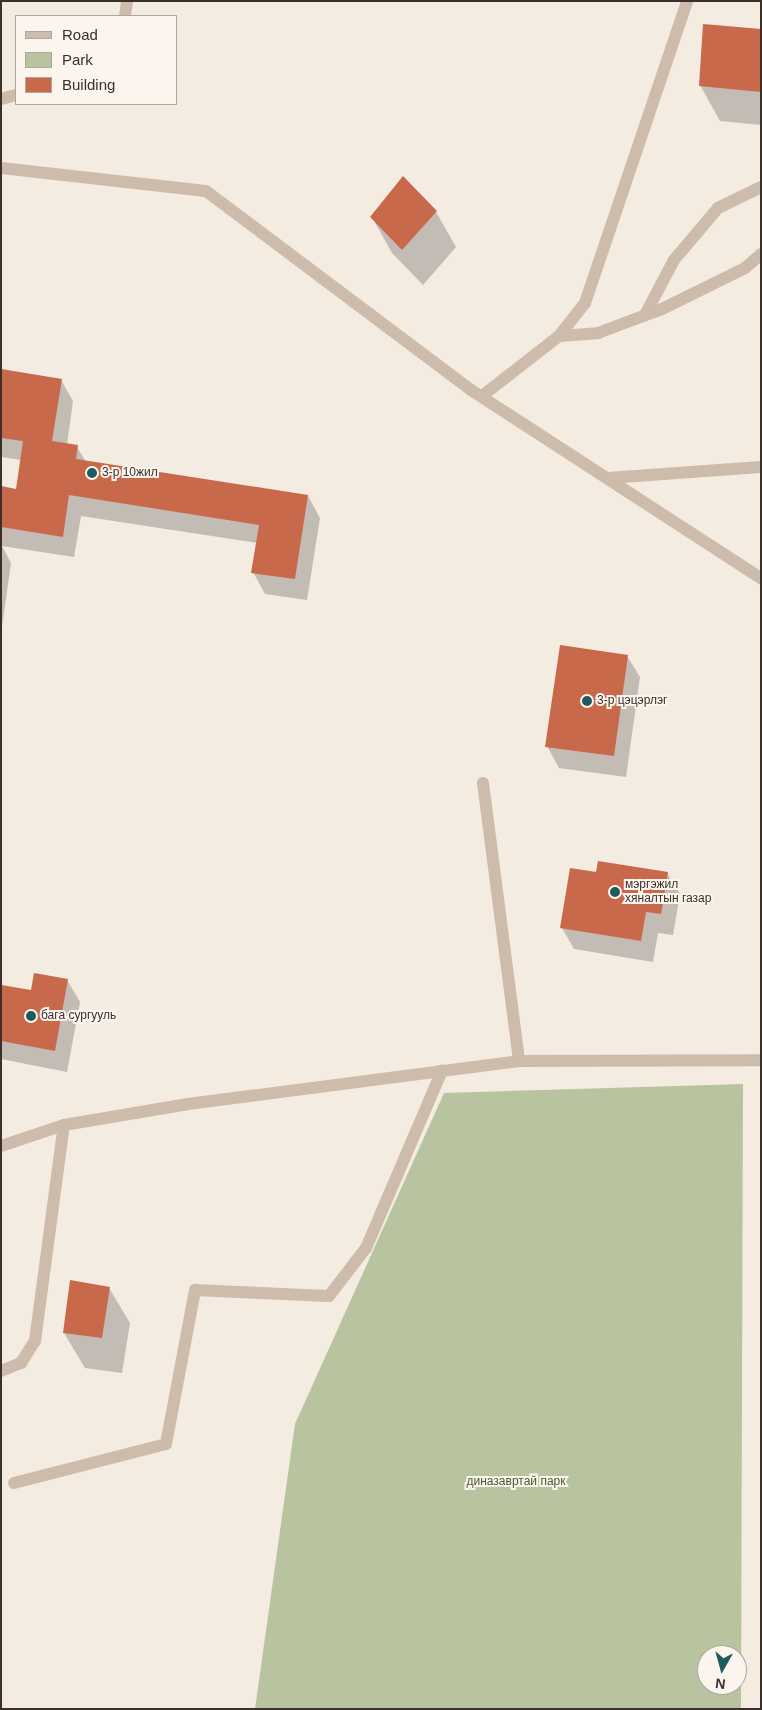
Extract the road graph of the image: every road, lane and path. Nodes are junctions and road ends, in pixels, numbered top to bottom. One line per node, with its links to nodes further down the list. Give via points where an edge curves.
1 (127, 1): 3 (street)
2 (687, 1): 10 (street, via 585,303)
3 (125, 15)
4 (15, 95): 5 (street)
5 (1, 99)
6 (1, 168): 11 (street, via 206,191)
7 (761, 188): 9 (street, via 718,208 674,260)
8 (761, 254): 9 (street, via 745,268)
9 (645, 315): 10 (street, via 598,334)
10 (559, 336): 11 (street)
11 (482, 396): 13 (street)
12 (761, 467): 13 (street)
13 (608, 478): 14 (street)
14 (761, 578)
15 (482, 783): 17 (street)
16 (761, 1060): 17 (street)
17 (519, 1061): 18 (street)
18 (442, 1071): 19 (street, via 188,1104); 22 (street, via 366,1248 329,1296 195,1290 166,1444)
19 (64, 1125): 20 (street); 21 (street, via 35,1341 22,1363)
20 (1, 1146)
21 (1, 1371)
22 (14, 1483)

